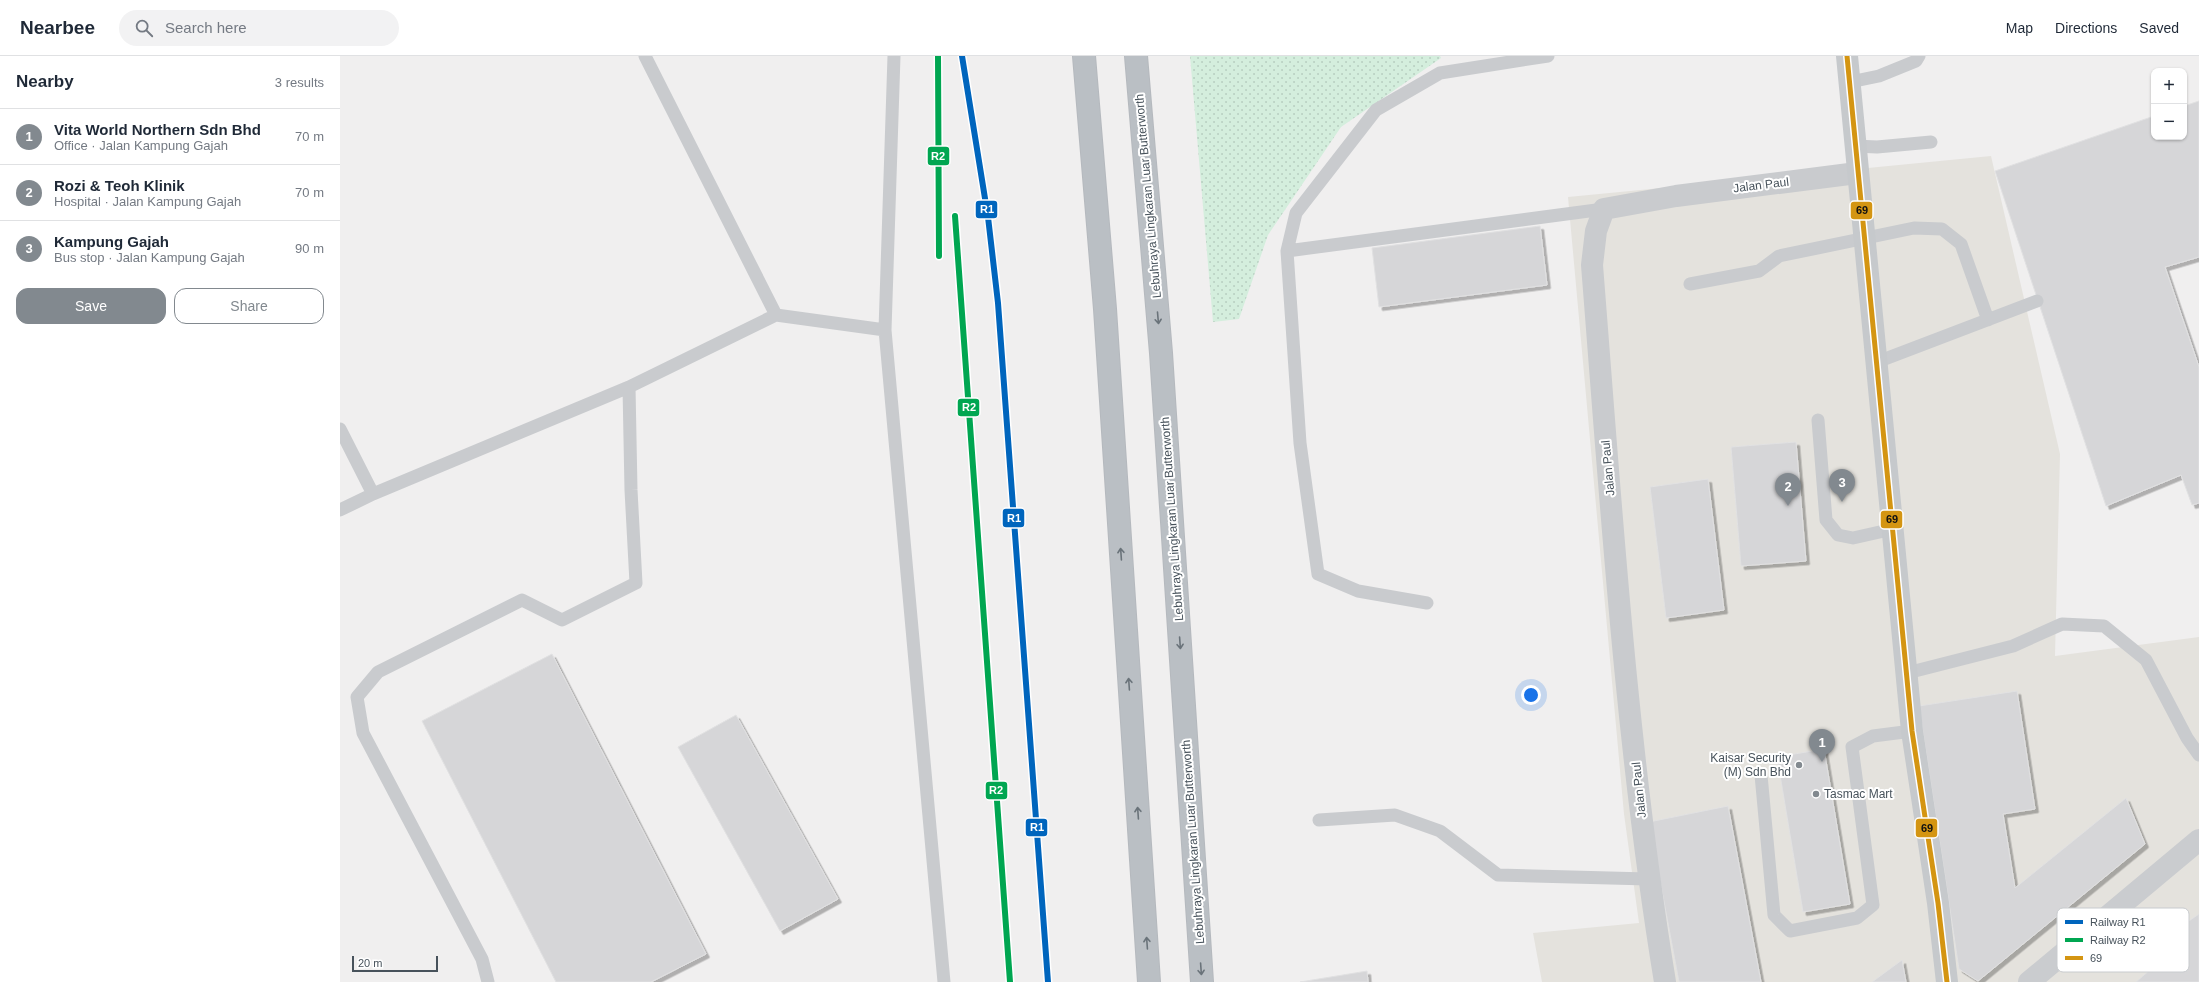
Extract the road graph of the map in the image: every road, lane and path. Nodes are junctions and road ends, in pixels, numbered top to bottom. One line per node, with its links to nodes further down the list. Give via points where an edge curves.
1 (645, 56): 17 (lane)
2 (894, 56): 19 (lane)
3 (1084, 56): 39 (highway, one-way to 3, via 1105,309)
4 (1136, 56): 40 (highway, Lebuhraya Lingkaran Luar Butterworth, one-way to 40, via 1161,353)
5 (1548, 56): 14 (lane, via 1440,73 1376,110 1296,213)
6 (1847, 56): 8 (main road)
7 (1919, 56): 8 (lane, via 1916,61 1879,76)
8 (1850, 82): 10 (main road)
9 (1931, 142): 10 (lane, via 1877,147)
10 (1855, 146): 11 (main road)
11 (1858, 172): 12 (street, Jalan Paul); 13 (main road)
12 (1604, 208): 14 (lane); 34 (street, Jalan Paul, via 1596,231 1592,265 1616,557)
13 (1864, 239): 15 (lane, via 1779,256 1759,271); 18 (lane, via 1914,228 1942,229 1961,244); 20 (main road)
14 (1287, 251): 27 (lane, via 1300,443 1318,574 1358,590)
15 (1690, 284)
16 (2037, 301): 18 (lane)
17 (776, 315): 19 (lane); 21 (lane)
18 (1988, 320): 20 (lane)
19 (885, 330): 38 (lane)
20 (1877, 362): 26 (main road)
21 (629, 387): 24 (lane); 37 (lane, via 636,583 562,620 522,600 378,672 357,698 363,733 482,959)
22 (1818, 420): 26 (lane, via 1826,520 1838,535 1853,538)
23 (340, 429): 24 (lane)
24 (373, 494): 25 (lane)
25 (340, 510)
26 (1893, 529): 28 (main road)
27 (1427, 603)
28 (1907, 673): 29 (main road); 30 (lane, via 2013,646 2062,624 2104,626 2146,660 2187,738)
29 (1912, 731): 31 (lane, via 1873,736 1852,747 1873,905 1857,918 1790,931 1774,915); 42 (main road)
30 (2199, 755)
31 (1761, 775)
32 (1319, 820): 34 (lane, via 1395,815 1440,831 1498,875)
33 (2199, 840): 35 (street)
34 (1648, 879): 41 (street, Jalan Paul)
35 (2118, 908)
36 (2057, 959): 43 (street)
37 (488, 982)
38 (944, 982)
39 (1149, 982)
40 (1202, 982)
41 (1665, 982)
42 (1947, 982)
43 (2029, 982)

